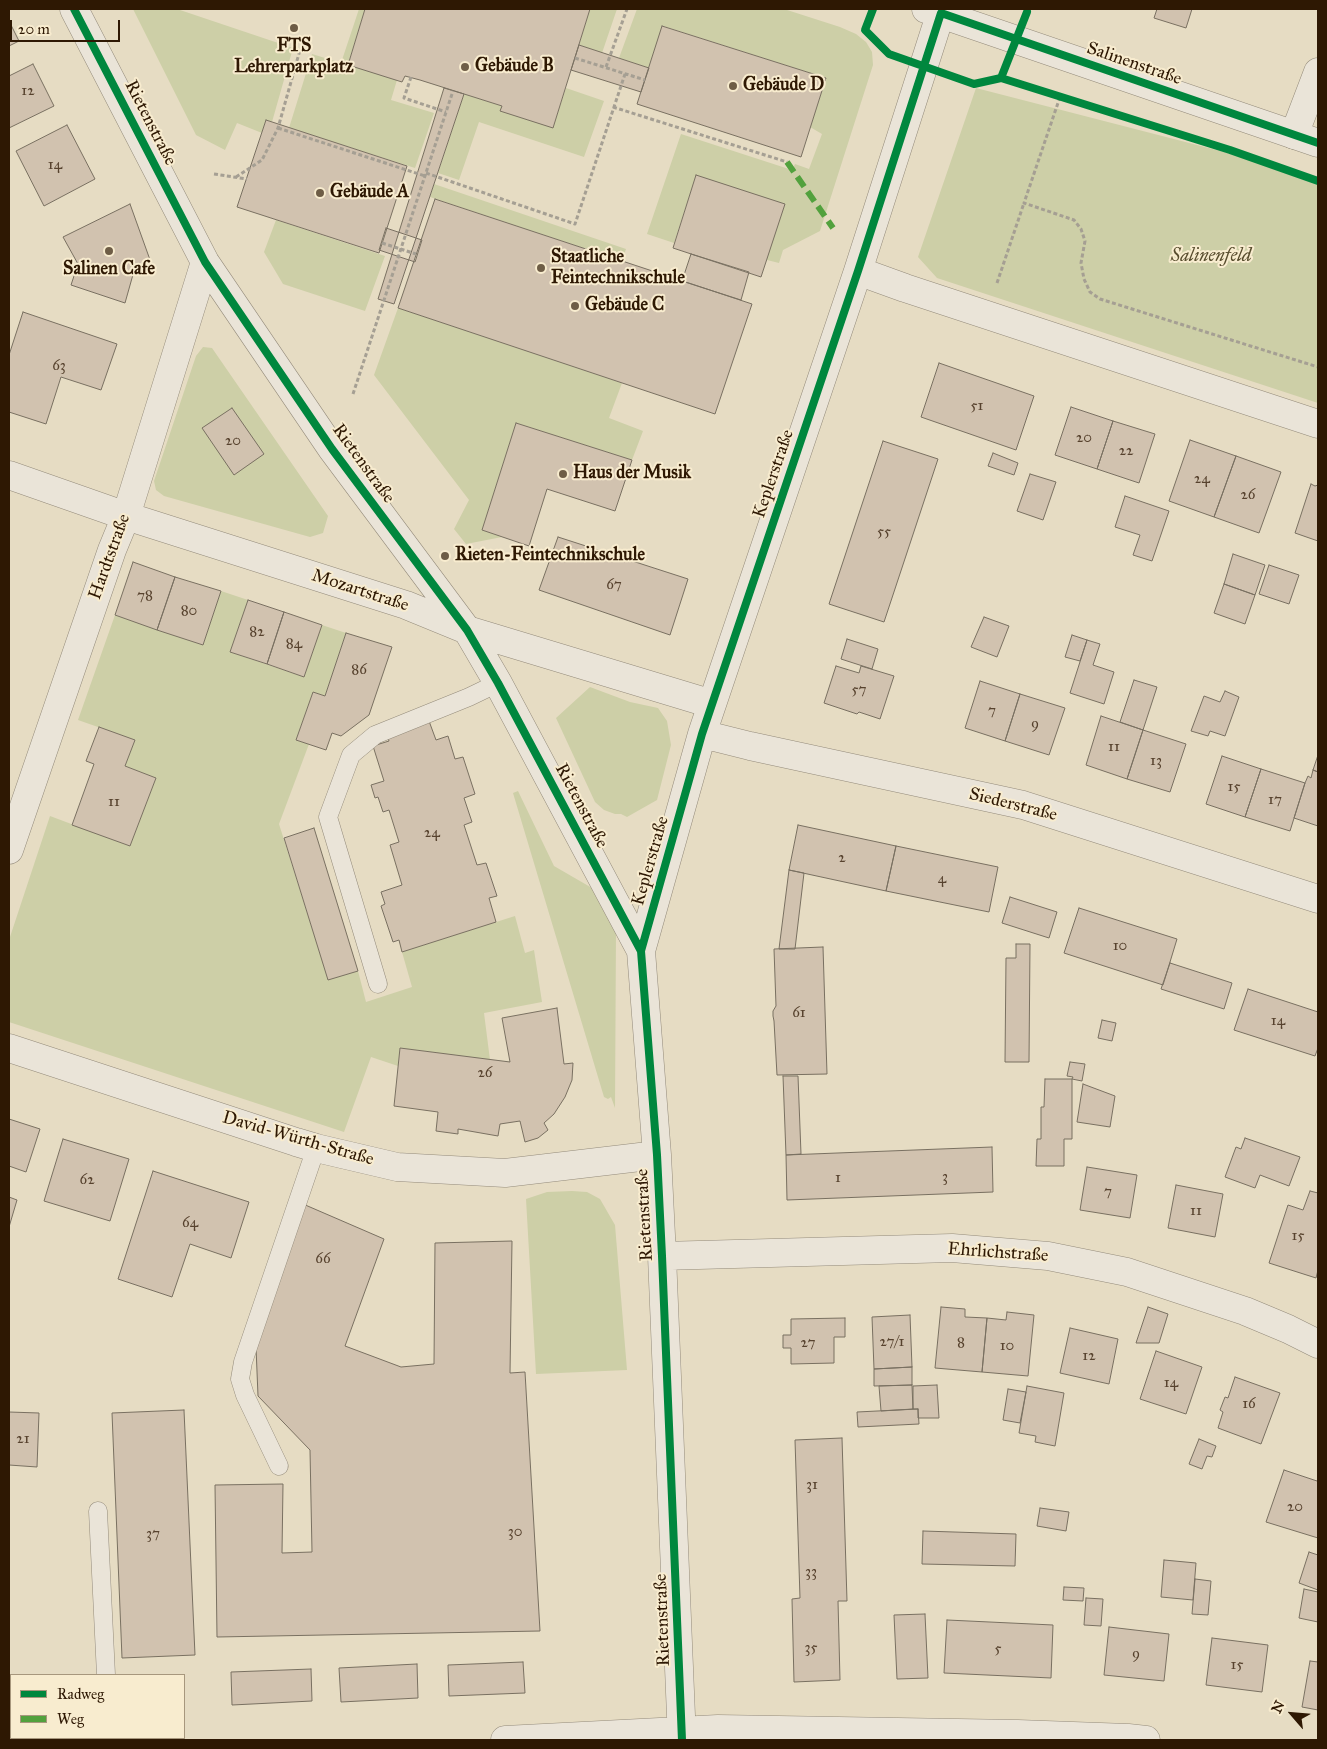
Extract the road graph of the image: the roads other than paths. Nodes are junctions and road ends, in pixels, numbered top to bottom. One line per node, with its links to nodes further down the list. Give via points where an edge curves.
1 (74, 9): 5 (street, Rietenstraße)
2 (937, 10): 4 (street, Salinenstraße); 6 (street, Keplerstraße)
3 (1318, 72): 4 (street)
4 (1306, 139)
5 (205, 262): 9 (street, Hardtstraße); 10 (street, Rietenstraße, via 332,449)
6 (858, 271): 7 (street); 12 (street, Keplerstraße)
7 (1318, 424)
8 (9, 475): 9 (street, Mozartstraße)
9 (126, 516): 10 (street, Mozartstraße, via 406,605); 14 (street, Hardtstraße)
10 (468, 630): 11 (street, Rietenstraße); 12 (street, Mozartstraße)
11 (498, 683): 16 (street, Rietenstraße); 17 (lane, via 375,735 351,755 328,817)
12 (712, 704): 13 (street, Keplerstraße)
13 (702, 734): 15 (street, Siederstraße, via 1022,805); 16 (street, Keplerstraße)
14 (9, 850)
15 (1318, 899)
16 (641, 951): 20 (street, Rietenstraße)
17 (378, 984)
18 (9, 1048): 19 (street, David-Würth-Straße)
19 (316, 1148): 20 (street, David-Würth-Straße, via 397,1166 506,1173); 23 (lane, via 240,1379)
20 (657, 1155): 21 (street, Rietenstraße)
21 (662, 1256): 22 (street, Ehrlichstraße, via 952,1248 1048,1256 1127,1272 1245,1311); 26 (street, Rietenstraße)
22 (1318, 1344)
23 (279, 1466)
24 (98, 1511): 25 (lane)
25 (106, 1674)
26 (682, 1736): 27 (street, via 718,1729); 28 (street)
27 (1018, 1737): 29 (street)
28 (506, 1740)
29 (1146, 1740)

